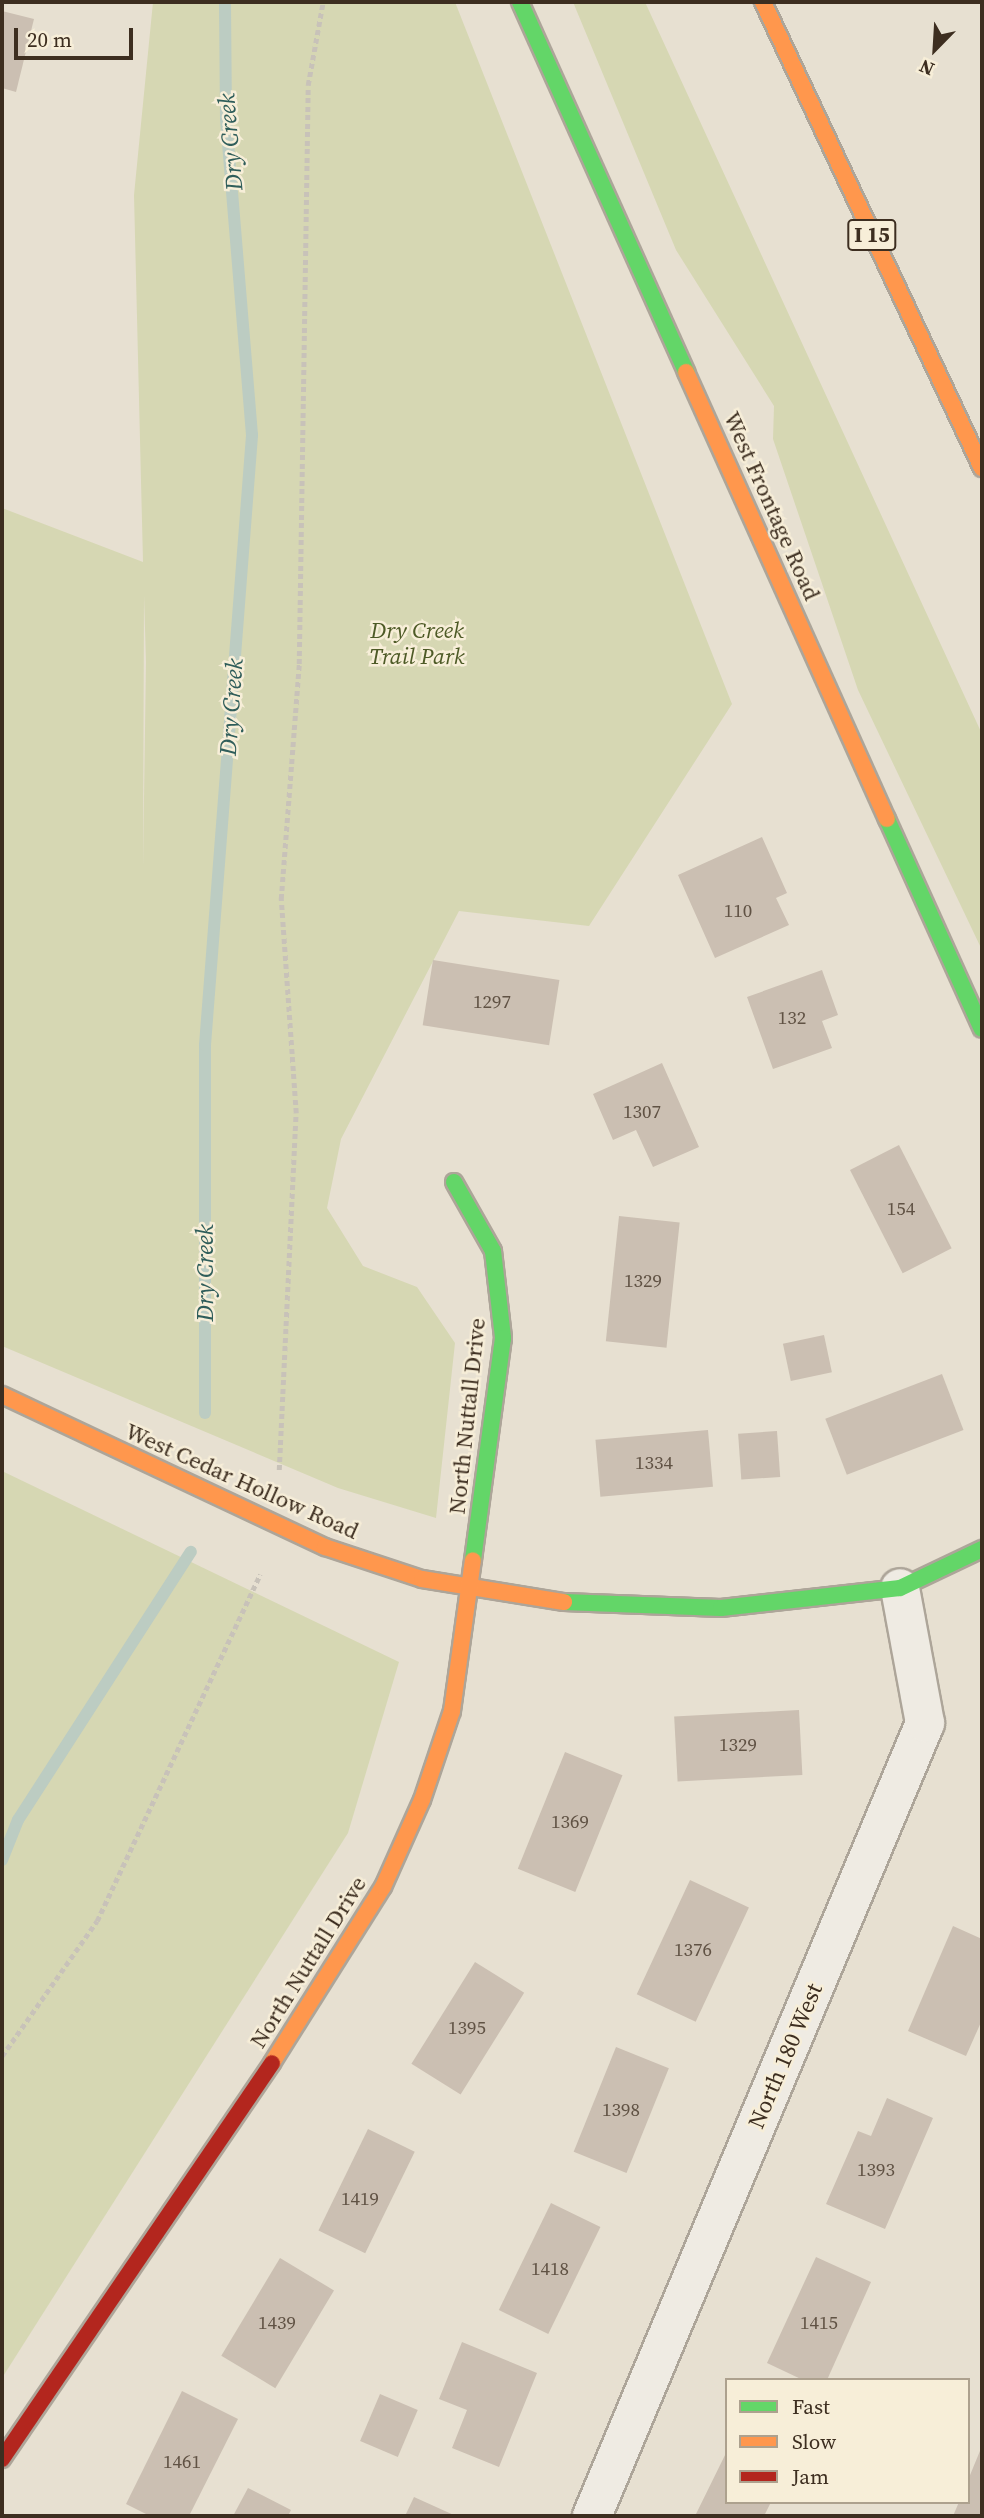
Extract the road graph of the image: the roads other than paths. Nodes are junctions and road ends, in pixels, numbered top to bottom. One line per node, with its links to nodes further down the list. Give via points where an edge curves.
1 (520, 2): 4 (main road, West Frontage Road)
2 (763, 2): 3 (main road, I 15)
3 (982, 468)
4 (982, 1029)
5 (454, 1182): 9 (main road, North Nuttall Drive, via 493,1251 502,1319)
6 (2, 1395): 9 (main road, West Cedar Hollow Road, via 325,1548)
7 (982, 1549): 8 (main road, West Cedar Hollow Road)
8 (900, 1588): 9 (main road, West Cedar Hollow Road, via 721,1608 640,1608); 11 (street, North 180 West, via 925,1723)
9 (470, 1590): 10 (main road, North Nuttall Drive, via 452,1711 422,1800 383,1887 330,1978)
10 (2, 2459)
11 (592, 2516)

